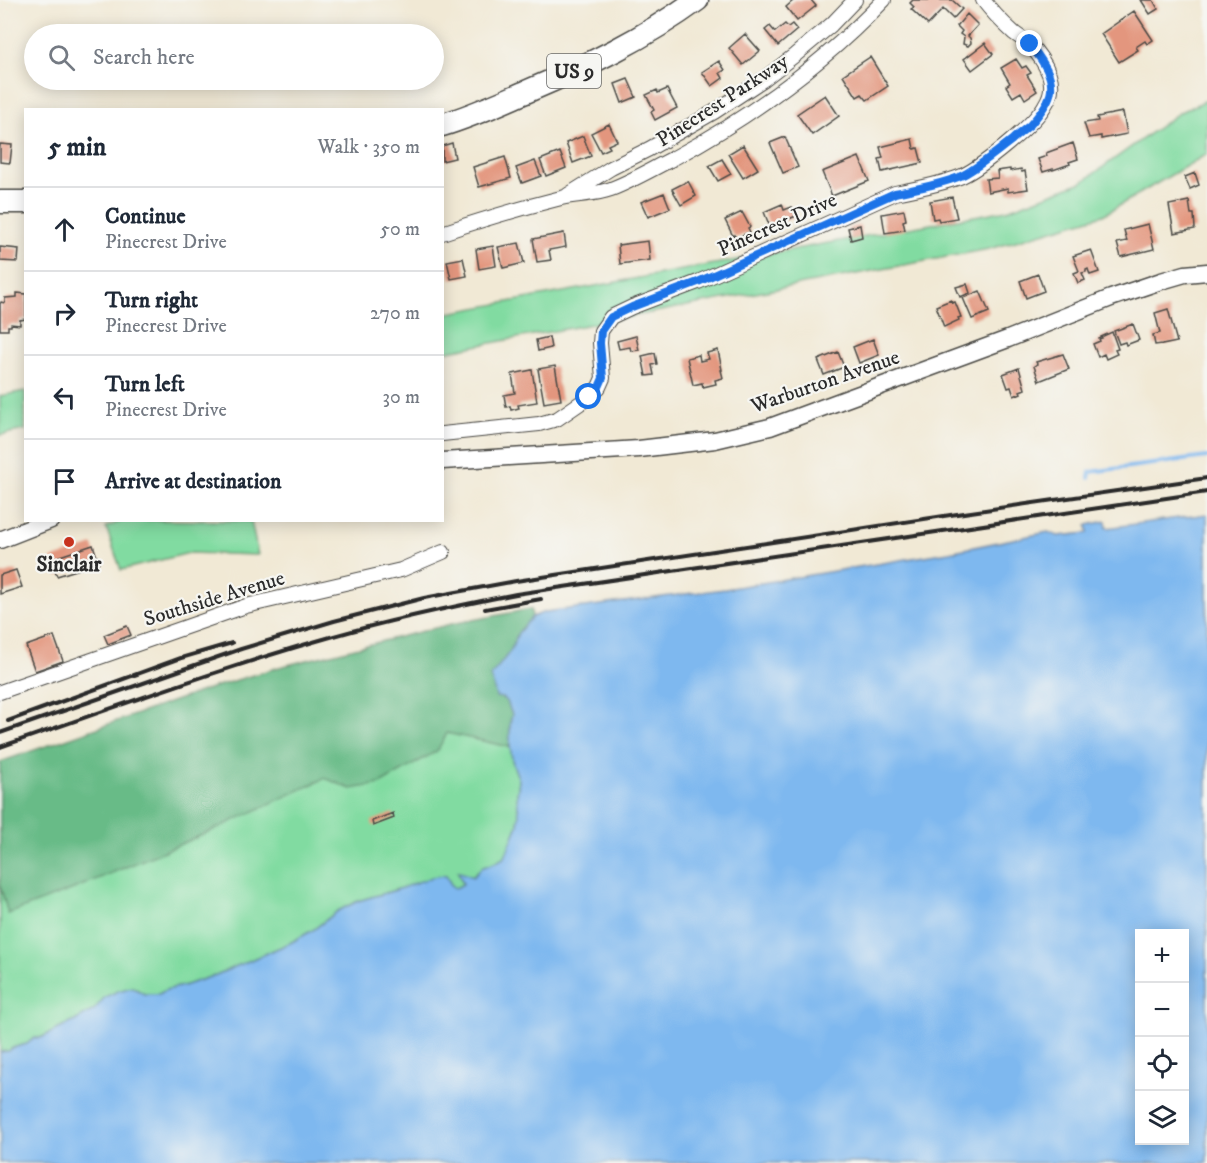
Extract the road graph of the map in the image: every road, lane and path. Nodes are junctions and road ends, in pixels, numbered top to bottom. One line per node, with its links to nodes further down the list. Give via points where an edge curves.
1 (697, 0): 7 (main road, US 9, via 585,66)
2 (855, 0): 5 (street, Pinecrest Parkway, via 831,25)
3 (884, 0): 6 (street, Pinecrest Parkway, via 833,49)
4 (983, 0): 13 (street, Pinecrest Drive, via 1030,44 1049,75 1051,90 1030,125 962,175 895,193 611,317 601,331 603,378 599,387 557,419)
5 (764, 79): 6 (street); 8 (street, Pinecrest Parkway)
6 (775, 94): 8 (street, Pinecrest Parkway, via 699,144 634,179 609,190)
7 (444, 124)
8 (563, 198): 11 (street, Pinecrest Parkway)
9 (0, 202): 10 (main road)
10 (24, 202)
11 (444, 232)
12 (1207, 272): 14 (street, Warburton Avenue, via 1185,274 1111,298 770,427 715,440 639,449)
13 (444, 434)
14 (444, 461)
15 (46, 522): 16 (street)
16 (0, 540)
17 (443, 552): 18 (street, Southside Avenue, via 401,570 246,606)
18 (0, 692)

